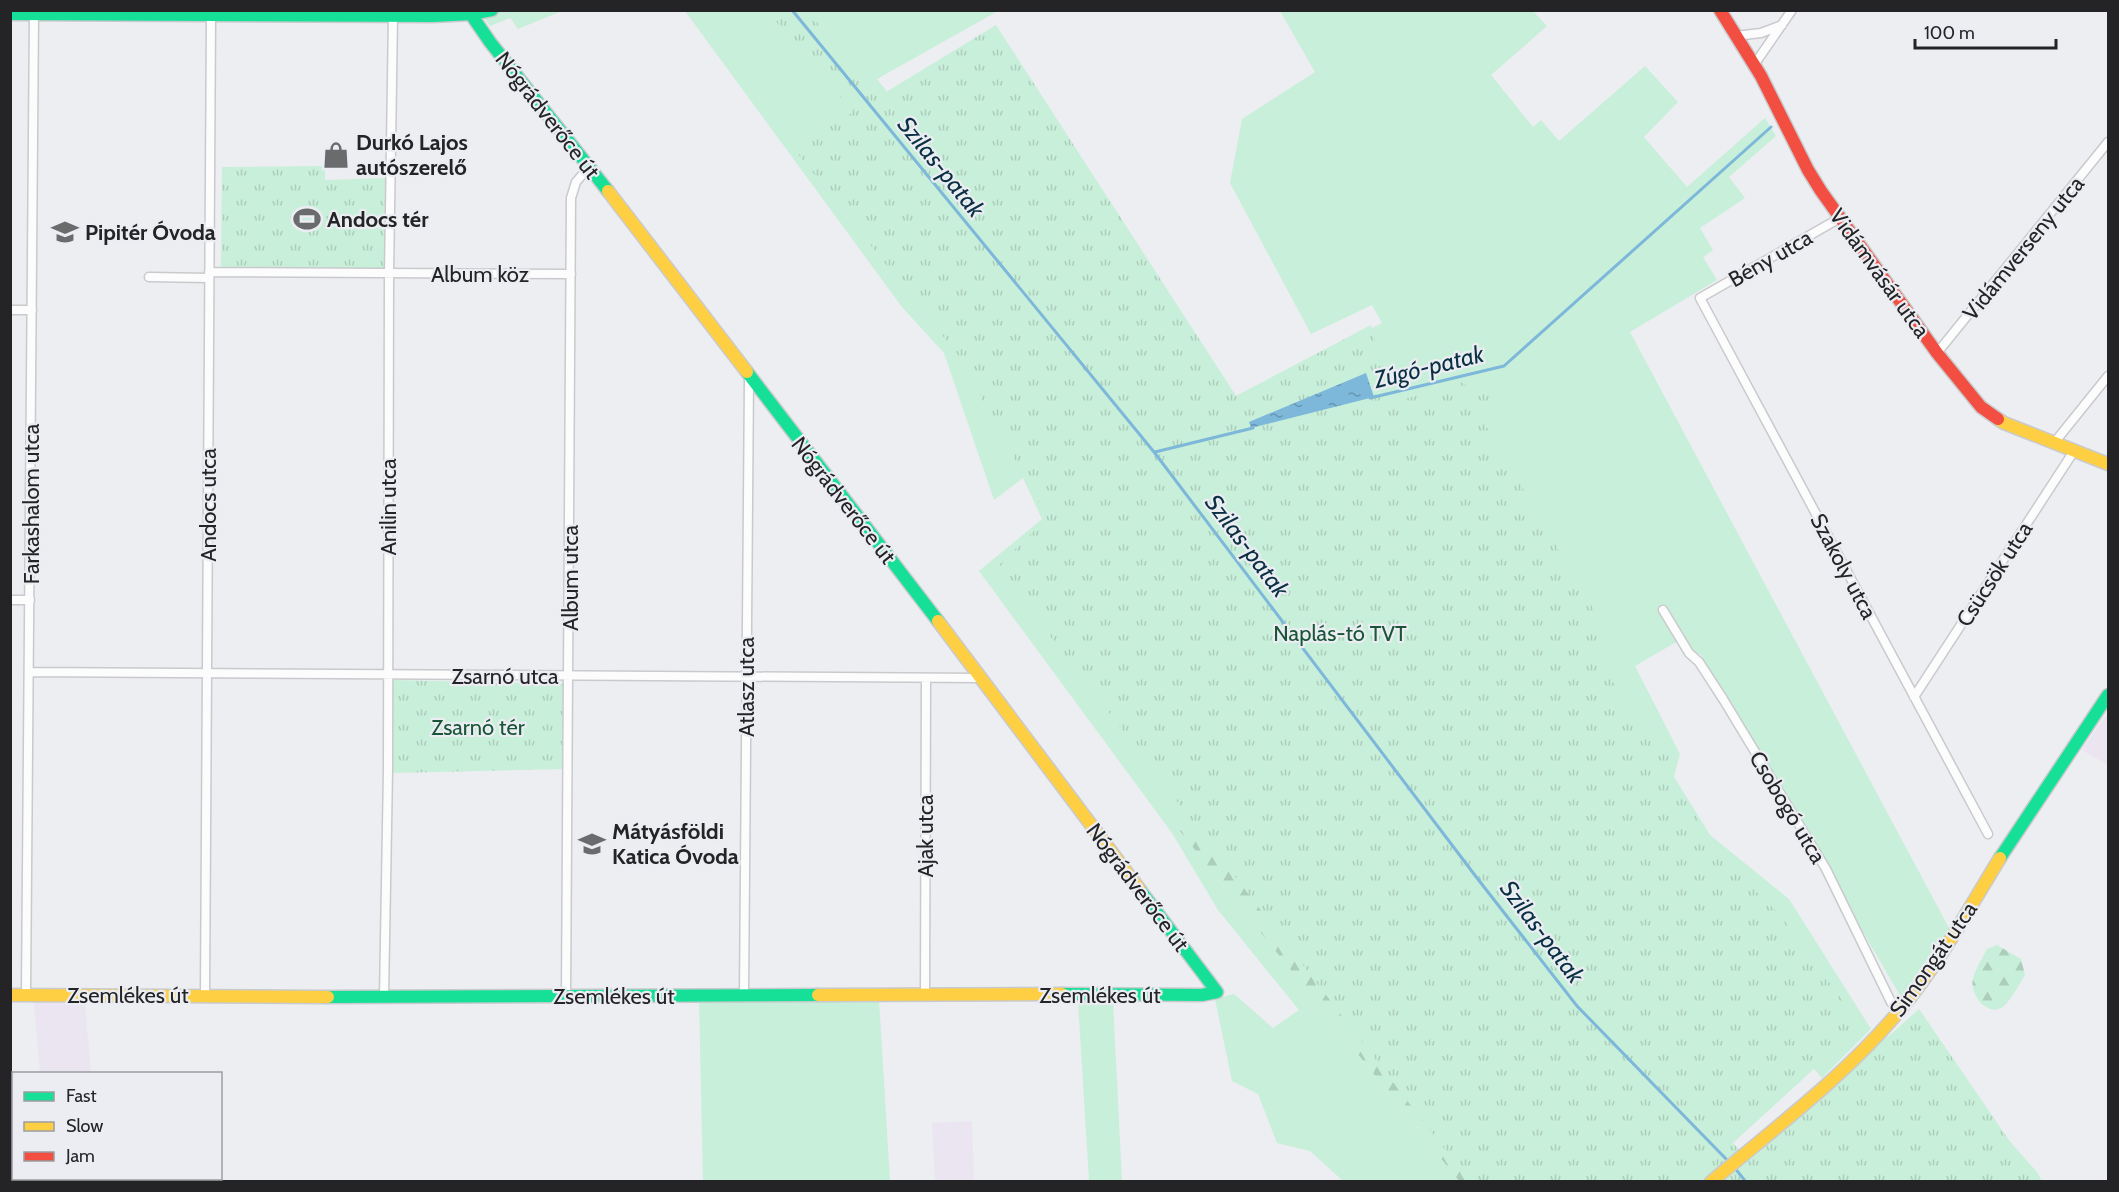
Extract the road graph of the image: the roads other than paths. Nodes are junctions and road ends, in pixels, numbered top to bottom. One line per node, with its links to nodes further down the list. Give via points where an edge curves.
1 (492, 10): 4 (street)
2 (1720, 10): 10 (street, Vidámvásár utca)
3 (1792, 10): 9 (street)
4 (469, 12): 8 (street); 13 (street, Nógrádverőce út)
5 (30, 13): 6 (street); 7 (street); 21 (street, Farkashalom utca)
6 (10, 14)
7 (211, 15): 8 (street); 17 (street, Andocs utca)
8 (393, 16): 15 (street, Anilin utca)
9 (1782, 24): 10 (street, via 1761,33); 11 (street)
10 (1735, 36): 11 (street, Vidámvásár utca)
11 (1754, 65): 14 (street, Vidámvásár utca, via 1808,170)
12 (2109, 142): 22 (street, Vidámverseny utca)
13 (589, 167): 16 (street, Album utca, via 573,189); 24 (street, Nógrádverőce út)
14 (1840, 218): 19 (street, Bény utca); 22 (street, Vidámvásár utca)
15 (389, 274): 16 (street, Album köz); 17 (street); 33 (street, Anilin utca)
16 (571, 274): 34 (street, Album utca)
17 (209, 275): 18 (street); 32 (street, Andocs utca)
18 (149, 277)
19 (1700, 298): 39 (street, Szakoly utca)
20 (10, 310): 21 (street)
21 (32, 310): 29 (street, Farkashalom utca)
22 (1937, 353): 25 (street, Vidámvásár utca, via 1987,412)
23 (2109, 376): 25 (street)
24 (749, 378): 35 (street, Atlasz utca); 37 (street, Nógrádverőce út)
25 (2054, 443): 26 (street, Vidámvásár utca)
26 (2074, 451): 27 (street, Vidámvásár utca); 39 (street, Csücsök utca)
27 (2109, 464)
28 (10, 600): 29 (street)
29 (30, 600): 31 (street, Farkashalom utca)
30 (1663, 610): 49 (street, Csobogó utca, via 1723,699 1826,869 1891,1002)
31 (30, 672): 32 (street, Zsarnó utca); 43 (street, Farkashalom utca)
32 (207, 673): 33 (street, Zsarnó utca); 45 (street, Andocs utca)
33 (387, 675): 34 (street, Zsarnó utca); 48 (street, Anilin utca)
34 (569, 676): 35 (street, Zsarnó utca); 46 (street, Album utca)
35 (747, 677): 36 (street, Zsarnó utca); 47 (street, Atlasz utca)
36 (926, 678): 37 (street, Zsarnó utca); 44 (street, Ajak utca)
37 (980, 678): 41 (street, Nógrádverőce út)
38 (2109, 695): 49 (street, Simongát utca, via 1928,973)
39 (1914, 697): 40 (street, Szakoly utca)
40 (1988, 834)
41 (1217, 992): 44 (street, Zsemlékes út)
42 (10, 994): 43 (street, Zsemlékes út)
43 (26, 994): 45 (street, Zsemlékes út)
44 (925, 994): 47 (street, Zsemlékes út)
45 (205, 995): 48 (street, Zsemlékes út)
46 (566, 996): 47 (street, Zsemlékes út); 48 (street, Zsemlékes út)
47 (744, 996)
48 (384, 998)
49 (1899, 1011): 50 (street, Simongát utca, via 1827,1083)
50 (1716, 1177)

